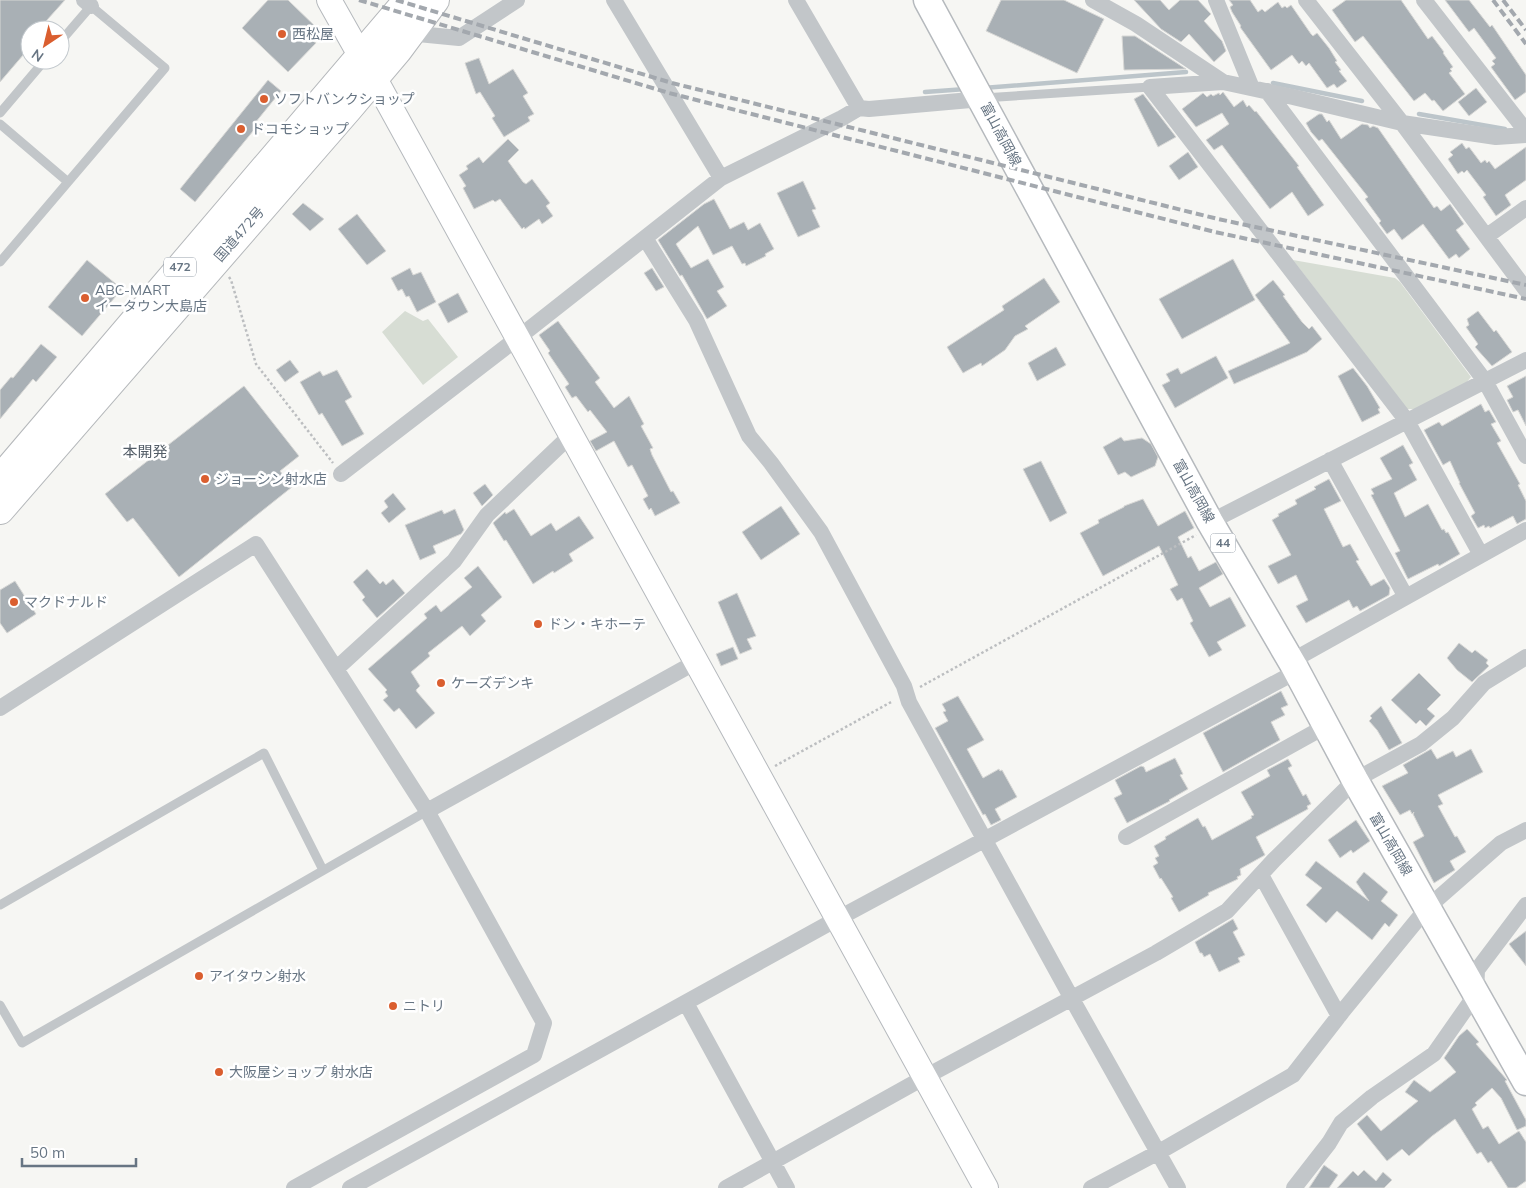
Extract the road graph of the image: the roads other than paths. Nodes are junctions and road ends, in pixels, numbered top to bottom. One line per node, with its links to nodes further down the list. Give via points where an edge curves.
1 (330, 0): 16 (street)
2 (389, 0): 16 (highway, via 382,9)
3 (408, 0): 16 (highway, 国道472号 / 472)
4 (435, 0): 16 (highway, 国道472号 / 472)
5 (454, 0): 16 (highway)
6 (517, 0): 16 (street, via 459,38)
7 (614, 0): 28 (street)
8 (796, 0): 22 (street)
9 (927, 0): 21 (main road, 富山高岡線 / 44)
10 (1093, 0): 18 (street, via 1136,24)
11 (1216, 0): 20 (street)
12 (1424, 0): 26 (street)
13 (1311, 2): 25 (street)
14 (87, 3): 15 (lane); 29 (lane, via 165,68)
15 (70, 28)
16 (385, 51): 35 (street); 43 (highway, 国道472号 / 472); 44 (highway, 国道472号 / 472, via 349,108)
17 (37, 70): 23 (lane)
18 (1223, 82): 19 (street); 20 (street)
19 (1150, 87): 21 (lane); 38 (street)
20 (1259, 89): 25 (street); 37 (street)
21 (982, 98): 22 (street); 45 (main road, 富山高岡線 / 44)
22 (859, 108): 28 (street)
23 (0, 113)
24 (0, 124): 29 (lane)
25 (1402, 124): 27 (street, via 1496,137); 31 (street)
26 (1526, 131)
27 (1526, 135)
28 (722, 178): 32 (street)
29 (68, 182): 33 (lane)
30 (1526, 208): 31 (street)
31 (1487, 236): 34 (street)
32 (645, 238): 35 (street); 59 (street, via 696,320 749,436 821,532)
33 (0, 262)
34 (1526, 290)
35 (518, 338): 39 (street); 42 (street)
36 (1526, 360): 37 (street)
37 (1485, 381): 38 (street); 40 (street)
38 (1406, 421): 41 (street); 47 (street)
39 (572, 434): 50 (street); 52 (street, via 487,515 454,561)
40 (1526, 456)
41 (1330, 460): 45 (street); 48 (street)
42 (341, 474)
43 (0, 479)
44 (0, 510)
45 (1210, 522): 51 (main road, 富山高岡線 / 44)
46 (1526, 530): 47 (street)
47 (1482, 555): 48 (street)
48 (1406, 597): 51 (street, via 1304,654)
49 (1526, 657): 55 (street, via 1484,683 1453,718 1421,744)
50 (696, 662): 56 (street); 65 (street)
51 (1294, 666): 54 (main road, 富山高岡線 / 44); 59 (street, via 1290,675)
52 (336, 669): 53 (street, via 256,544); 56 (street)
53 (0, 708)
54 (1326, 726): 55 (main road, 富山高岡線 / 44); 58 (street)
55 (1355, 780): 61 (street); 64 (main road, 富山高岡線 / 44)
56 (427, 811): 60 (lane); 75 (street, via 544,1023 534,1055)
57 (1526, 830): 64 (street, via 1501,843)
58 (1126, 836)
59 (985, 840): 65 (street); 67 (street)
60 (323, 870): 62 (lane, via 264,753); 69 (lane, via 22,1043)
61 (1261, 875): 67 (street, via 1227,911); 70 (street)
62 (0, 905)
63 (1526, 906): 66 (street, via 1477,970)
64 (1427, 908): 66 (main road, 富山高岡線 / 44); 70 (street)
65 (838, 918): 68 (street); 71 (street)
66 (1476, 994): 72 (main road, 富山高岡線 / 44); 82 (street, via 1434,1054 1341,1123)
67 (1072, 999): 71 (street); 73 (street)
68 (686, 1003): 74 (street); 76 (street)
69 (0, 1006)
70 (1339, 1016): 73 (street, via 1293,1075)
71 (925, 1077): 74 (street); 79 (street)
72 (1526, 1082)
73 (1159, 1152): 80 (street); 81 (street)
74 (773, 1162): 77 (street); 78 (street)
75 (294, 1188)
76 (350, 1188)
77 (726, 1188)
78 (787, 1188)
79 (986, 1188)
80 (1091, 1188)
81 (1178, 1188)
82 (1294, 1188)

